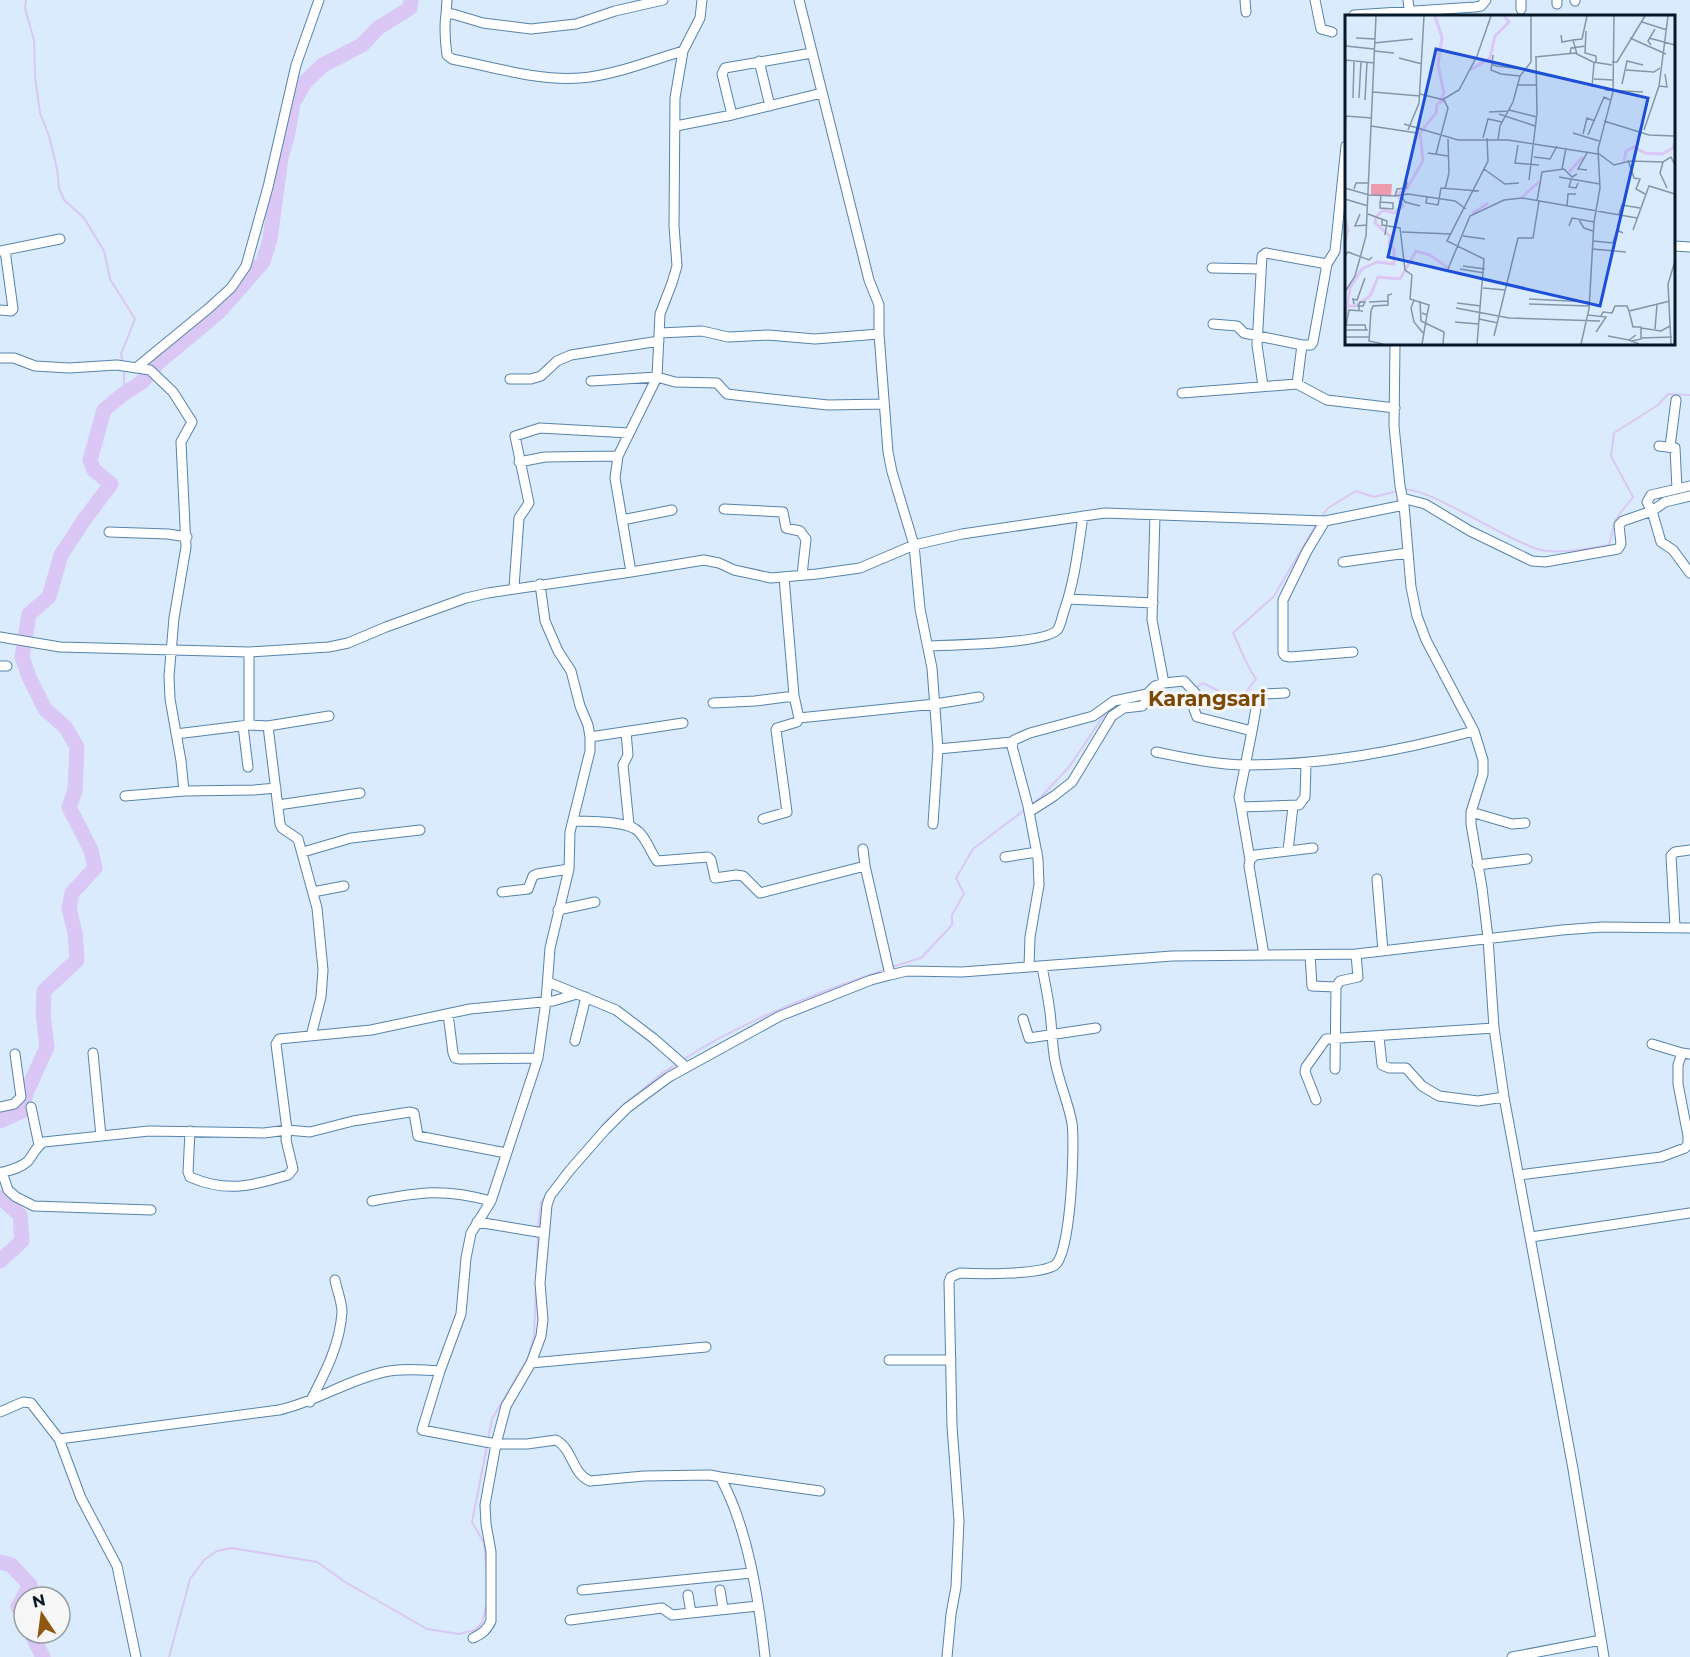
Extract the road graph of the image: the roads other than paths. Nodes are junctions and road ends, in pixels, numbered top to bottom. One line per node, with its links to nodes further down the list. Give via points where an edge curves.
1 (319, 0): 38 (street, via 296,65 246,266 216,302)
2 (447, 0): 11 (street)
3 (663, 0): 11 (street, via 576,24 531,29)
4 (702, 0): 15 (street, via 700,18)
5 (799, 0): 16 (street)
6 (1245, 0): 10 (street)
7 (1315, 0): 14 (street, via 1321,29)
8 (1408, 0): 12 (street)
9 (1486, 0): 12 (street, via 1482,6)
10 (1246, 12)
11 (447, 14): 15 (street, via 447,55 452,59 532,76 581,78)
12 (1410, 14): 13 (street)
13 (1354, 15)
14 (1332, 32)
15 (683, 51): 21 (street, via 675,98)
16 (812, 53): 17 (street); 18 (street)
17 (759, 61): 19 (street); 20 (street, via 722,71)
18 (822, 93): 19 (street); 32 (street, via 869,280 879,305)
19 (770, 106): 20 (street)
20 (732, 116): 21 (street)
21 (676, 126): 34 (street, via 677,266 660,314)
22 (1345, 164): 27 (street, via 1335,251)
23 (60, 239): 26 (street)
24 (1675, 246): 25 (street)
25 (1690, 247)
26 (2, 250): 30 (street, via 13,309)
27 (1327, 264): 29 (street, via 1266,253); 35 (street, via 1313,342)
28 (1212, 268): 29 (street)
29 (1260, 269): 33 (street)
30 (0, 310)
31 (1213, 324): 33 (street, via 1237,326 1244,333)
32 (879, 334): 34 (street, via 815,339 768,335 728,338 702,331); 46 (street)
33 (1257, 335): 35 (street); 43 (street)
34 (659, 337): 39 (street); 40 (street, via 571,355 557,361 541,376)
35 (1302, 345): 42 (street)
36 (1395, 345): 47 (street)
37 (0, 358): 38 (street, via 14,358 35,366)
38 (134, 368): 65 (street, via 152,372 173,392 192,422 181,442)
39 (657, 377): 41 (street); 46 (street, via 718,384 727,394 828,405); 48 (street)
40 (510, 380)
41 (591, 381)
42 (1297, 384): 43 (street); 47 (street, via 1338,402)
43 (1263, 386): 44 (street)
44 (1182, 393)
45 (1676, 400): 50 (street)
46 (884, 404): 66 (street, via 892,472)
47 (1395, 408): 55 (street)
48 (629, 434): 51 (street); 52 (street, via 540,428 527,431 514,436)
49 (1659, 446): 50 (street)
50 (1670, 447): 54 (street, via 1675,448)
51 (618, 456): 52 (street, via 545,457); 62 (street, via 615,478)
52 (519, 462): 74 (street, via 528,503 519,518)
53 (1690, 486): 54 (street)
54 (1677, 489): 59 (street, via 1647,498)
55 (1402, 496): 59 (street, via 1425,504 1532,561 1545,562 1618,549 1619,525); 63 (street); 67 (street)
56 (1690, 496): 59 (street, via 1665,502)
57 (724, 509): 71 (street, via 783,512 786,528 800,531 806,539)
58 (672, 510): 62 (street)
59 (1649, 513): 70 (street, via 1661,542 1673,550)
60 (1155, 515): 61 (street); 63 (street); 76 (street)
61 (1083, 516): 66 (street); 75 (street)
62 (622, 520): 69 (street)
63 (1325, 521): 81 (street, via 1283,600 1283,653 1290,657)
64 (109, 532): 65 (street)
65 (187, 537): 79 (street)
66 (914, 545): 71 (street, via 860,568); 78 (street)
67 (1407, 553): 68 (street); 95 (street, via 1423,632)
68 (1343, 562)
69 (631, 572): 72 (street, via 704,560 771,578); 73 (street)
70 (1690, 573)
71 (802, 575): 72 (street)
72 (784, 577): 84 (street)
73 (540, 584): 74 (street); 98 (street, via 545,621 571,671)
74 (514, 587): 80 (street, via 466,598 348,643)
75 (1068, 599): 76 (street); 78 (street, via 1058,630 1051,635 974,645)
76 (1153, 603): 82 (street, via 1153,629)
77 (0, 637): 79 (street, via 60,647)
78 (928, 646): 87 (street)
79 (170, 649): 80 (street); 97 (street, via 170,699)
80 (249, 652): 92 (street)
81 (1353, 652)
82 (1164, 682): 88 (street, via 1155,686 1142,706); 94 (street, via 1188,683 1197,695 1195,713)
83 (1285, 693): 94 (street, via 1258,697)
84 (794, 696): 86 (street); 90 (street)
85 (979, 697): 87 (street)
86 (713, 703)
87 (935, 704): 90 (street); 100 (street)
88 (1117, 705): 99 (street, via 1093,716 1021,735); 112 (street, via 1072,782)
89 (329, 716): 93 (street)
90 (799, 718): 114 (street, via 797,723 776,730 787,812)
91 (683, 723): 96 (street)
92 (246, 726): 93 (street); 97 (street); 104 (street)
93 (268, 726): 105 (street)
94 (1252, 731): 103 (street)
95 (1474, 731): 102 (street, via 1413,747); 113 (street, via 1483,774)
96 (626, 732): 98 (street); 118 (street, via 628,755 623,765)
97 (176, 734): 106 (street)
98 (590, 737): 115 (street)
99 (1012, 742): 100 (street); 112 (street)
100 (938, 749): 117 (street)
101 (1156, 752): 103 (street)
102 (1306, 764): 103 (street); 110 (street, via 1305,797)
103 (1246, 765): 111 (street, via 1239,797)
104 (248, 767)
105 (276, 788): 106 (street); 109 (street)
106 (184, 791): 108 (street)
107 (360, 793): 109 (street)
108 (125, 796)
109 (278, 805): 124 (street, via 282,828 298,839)
110 (1293, 806): 111 (street); 123 (street)
111 (1241, 807): 128 (street)
112 (1029, 810): 125 (street)
113 (1471, 812): 116 (street, via 1512,824); 129 (street)
114 (763, 819)
115 (573, 821): 118 (street); 131 (street)
116 (1525, 823)
117 (933, 824)
118 (629, 825): 130 (street, via 638,830 657,861 709,858 715,878 743,876 760,893)
119 (420, 830): 124 (street, via 351,838)
120 (1313, 848): 123 (street)
121 (863, 849): 130 (street)
122 (1690, 850): 138 (street, via 1671,856)
123 (1288, 851): 128 (street, via 1256,855)
124 (303, 852): 134 (street)
125 (1037, 852): 126 (street); 146 (street, via 1039,885)
126 (1005, 857)
127 (1527, 859): 129 (street)
128 (1250, 860): 143 (street)
129 (1478, 865): 140 (street)
130 (865, 866): 147 (street)
131 (569, 869): 135 (street, via 537,874 528,889); 137 (street)
132 (1377, 879): 141 (street)
133 (344, 886): 134 (street)
134 (313, 892): 157 (street, via 323,969)
135 (502, 892)
136 (595, 902): 137 (street)
137 (558, 910): 148 (street)
138 (1676, 927): 139 (street); 140 (street, via 1602,927)
139 (1690, 928)
140 (1488, 938): 141 (street); 155 (street)
141 (1383, 951): 142 (street)
142 (1356, 954): 144 (street); 149 (street, via 1358,977 1340,981)
143 (1264, 955): 144 (street); 145 (street, via 1172,956)
144 (1310, 955): 149 (street, via 1311,986)
145 (1042, 967): 146 (street); 156 (street)
146 (1029, 968): 147 (street, via 962,972)
147 (889, 970): 166 (street)
148 (548, 982): 150 (street); 151 (street)
149 (1336, 987): 159 (street)
150 (581, 996): 151 (street); 160 (street); 166 (street, via 616,1010)
151 (546, 1001): 152 (street); 165 (street)
152 (448, 1014): 157 (street, via 370,1030); 165 (street, via 455,1058)
153 (1023, 1019): 156 (street, via 1028,1038)
154 (1096, 1028): 156 (street)
155 (1494, 1028): 158 (street); 168 (street)
156 (1052, 1034): 192 (street, via 1073,1135 1072,1187 1061,1257 1051,1267 951,1276)
157 (311, 1036): 174 (street, via 279,1039 276,1044)
158 (1379, 1037): 159 (street); 168 (street, via 1382,1065 1406,1068 1432,1093 1475,1101)
159 (1335, 1038): 167 (street); 171 (street, via 1326,1039 1306,1067)
160 (575, 1041)
161 (1652, 1044): 164 (street)
162 (93, 1053): 176 (street)
163 (15, 1054): 172 (street, via 21,1097 14,1104)
164 (1686, 1054): 169 (street, via 1677,1075)
165 (538, 1058): 179 (street)
166 (682, 1062): 187 (street, via 627,1108 570,1170 550,1196)
167 (1335, 1069)
168 (1504, 1097): 181 (street)
169 (1680, 1098): 170 (street); 177 (street)
170 (1690, 1098)
171 (1316, 1100)
172 (0, 1107)
173 (31, 1107): 178 (street)
174 (287, 1130): 175 (street); 175 (street, via 292,1173 236,1188 189,1176); 179 (street, via 310,1132 410,1112 416,1116 418,1136)
175 (190, 1131): 176 (street)
176 (101, 1136): 178 (street)
177 (1689, 1136): 181 (street, via 1685,1149 1667,1155)
178 (39, 1145): 180 (street, via 22,1166)
179 (506, 1153): 183 (street)
180 (1, 1172): 184 (street, via 8,1190 34,1206)
181 (1519, 1175): 188 (street)
182 (372, 1201): 183 (street, via 434,1191)
183 (491, 1201): 186 (street)
184 (151, 1210)
185 (1690, 1213): 188 (street)
186 (477, 1222): 187 (street); 194 (street, via 468,1250 461,1314)
187 (540, 1233): 193 (street, via 542,1328)
188 (1531, 1237): 210 (street)
189 (335, 1280): 195 (street, via 342,1310 339,1327 332,1357)
190 (706, 1347): 193 (street)
191 (889, 1360): 192 (street)
192 (951, 1360): 213 (street, via 959,1521)
193 (531, 1364): 198 (street, via 506,1406)
194 (440, 1371): 195 (street, via 378,1373); 198 (street, via 422,1430)
195 (310, 1402): 197 (street, via 257,1413)
196 (0, 1412): 197 (street, via 23,1402 31,1403)
197 (59, 1439): 211 (street, via 81,1498 117,1566)
198 (491, 1443): 199 (street, via 556,1440 590,1481 644,1476); 209 (street, via 485,1505 491,1552 491,1621 482,1634)
199 (720, 1477): 200 (street); 201 (street, via 732,1499)
200 (820, 1491)
201 (751, 1573): 202 (street); 205 (street)
202 (582, 1590)
203 (720, 1590): 206 (street)
204 (688, 1595): 207 (street)
205 (758, 1606): 206 (street); 212 (street)
206 (723, 1609): 207 (street)
207 (691, 1613): 208 (street, via 672,1615 662,1608)
208 (570, 1620)
209 (473, 1638)
210 (1601, 1640): 214 (street); 215 (street)
211 (136, 1657)
212 (765, 1657)
213 (947, 1657)
214 (1512, 1657)
215 (1604, 1657)

